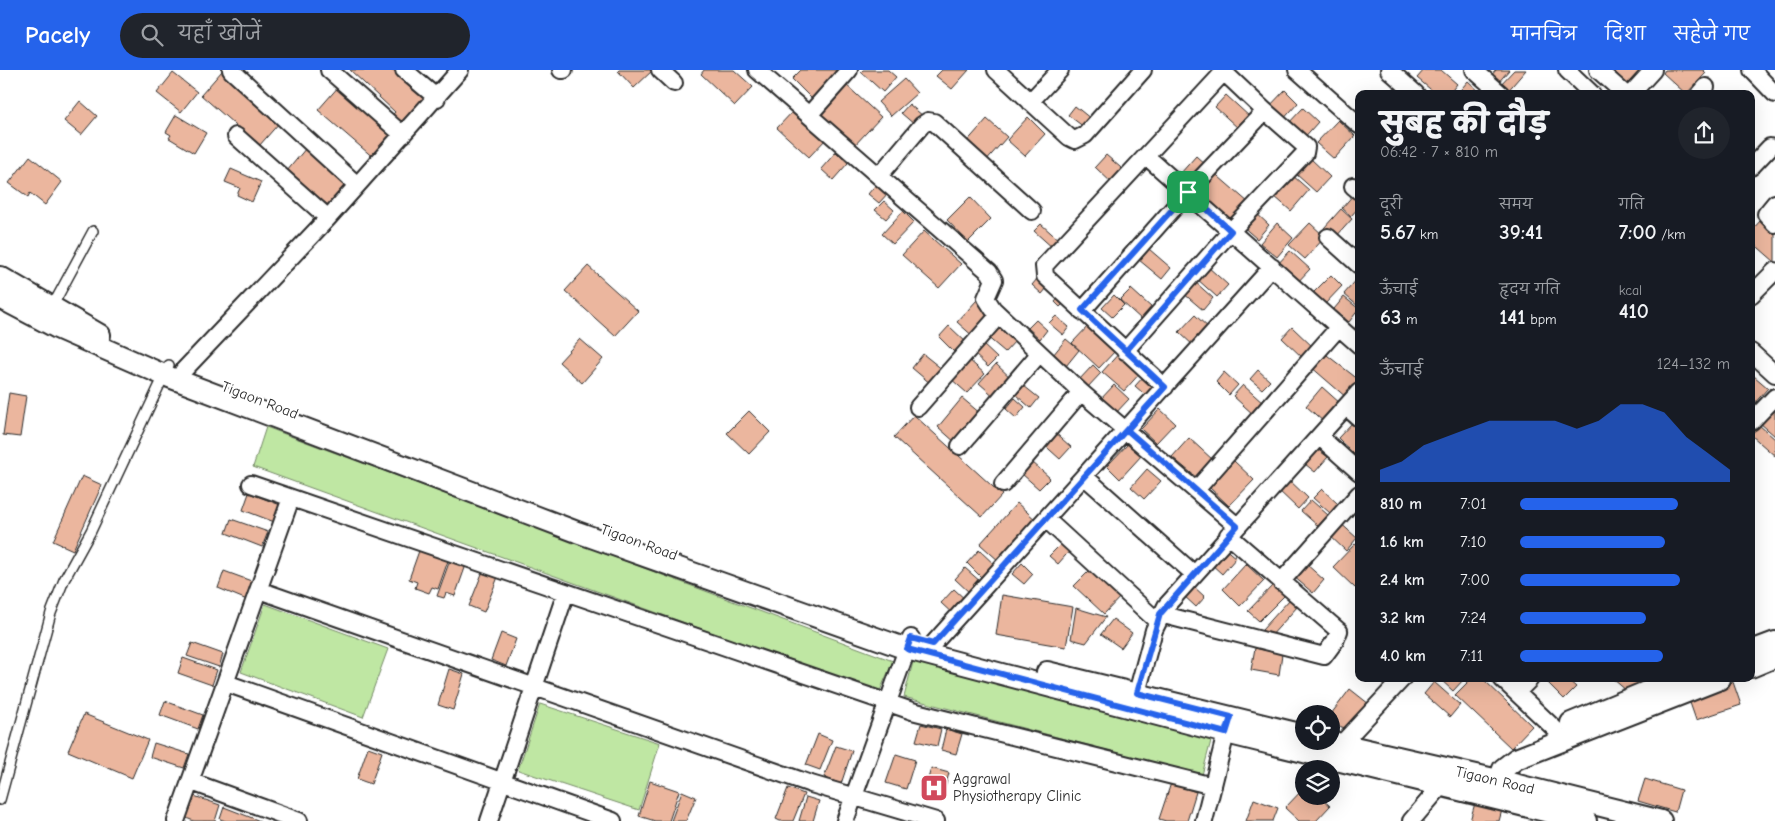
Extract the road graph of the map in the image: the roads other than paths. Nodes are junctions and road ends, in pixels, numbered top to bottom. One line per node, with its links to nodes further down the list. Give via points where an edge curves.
1 (230, 70): 36 (street)
2 (329, 70): 30 (street)
3 (404, 70): 25 (street)
4 (460, 70): 25 (street)
5 (660, 70): 18 (street)
6 (757, 70): 28 (street)
7 (849, 70): 28 (street)
8 (996, 70): 26 (street)
9 (1060, 70): 26 (street)
10 (1143, 70): 26 (street, via 1078,139 1068,137)
11 (1297, 70): 29 (street)
12 (1389, 70): 19 (street)
13 (1474, 70): 20 (street)
14 (1567, 70): 21 (street)
15 (1598, 70): 22 (street)
16 (1653, 70): 23 (street)
17 (1752, 70): 24 (street)
18 (674, 83)
19 (1412, 90)
20 (1496, 90)
21 (1588, 90)
22 (1620, 90)
23 (1635, 90)
24 (1775, 94)
25 (436, 98): 30 (street)
26 (1030, 102)
27 (1265, 111): 33 (street, via 1228,76 1221,75); 37 (street); 43 (street, via 1306,150)
28 (809, 115): 35 (street)
29 (1355, 121)
30 (403, 135): 36 (street)
31 (236, 136): 40 (street)
32 (1770, 147): 34 (street)
33 (1146, 156): 37 (street); 52 (street, via 1044,266 1045,276)
34 (1755, 163)
35 (878, 176): 39 (street, via 922,124 934,122); 53 (street, via 989,272 994,280 986,301)
36 (358, 185): 40 (street)
37 (1188, 192): 43 (street); 52 (street)
38 (1775, 203): 41 (street, via 1766,214)
39 (1032, 211)
40 (328, 218): 59 (street)
41 (1775, 224)
42 (93, 231): 51 (lane)
43 (1231, 231): 46 (street); 56 (street)
44 (1328, 237): 45 (street)
45 (1355, 261)
46 (1272, 267): 54 (street); 61 (street)
47 (1775, 271): 49 (street)
48 (0, 277): 51 (street, Tigaon Road)
49 (1755, 291)
50 (0, 298): 59 (street, via 57,328)
51 (52, 307): 59 (street, Tigaon Road)
52 (1082, 310): 56 (street)
53 (999, 315): 57 (street); 65 (street)
54 (1339, 327): 55 (street); 76 (street)
55 (1355, 341)
56 (1126, 351): 61 (street)
57 (1039, 354): 62 (street); 71 (street)
58 (1755, 356): 60 (street)
59 (172, 371): 87 (street, Tigaon Road); 115 (lane, via 64,580 51,613)
60 (1775, 374)
61 (1165, 387): 69 (street)
62 (1082, 392): 69 (street); 75 (street)
63 (1355, 397): 66 (street)
64 (1775, 397): 68 (street)
65 (918, 407)
66 (1346, 407): 67 (street); 70 (street)
67 (1355, 415)
68 (1755, 418)
69 (1127, 430): 73 (street); 76 (street)
70 (1320, 437): 72 (street); 80 (street)
71 (960, 446)
72 (1355, 468)
73 (1085, 477): 79 (street); 81 (street)
74 (251, 484): 77 (street)
75 (1002, 484)
76 (1196, 490): 80 (street)
77 (291, 498): 83 (street); 84 (street)
78 (1355, 499): 82 (street)
79 (1047, 520): 85 (street); 88 (street)
80 (1233, 531): 81 (street); 82 (street)
81 (1194, 574): 85 (street)
82 (1281, 582): 85 (street, via 1338,631 1324,656)
83 (259, 590): 97 (street); 98 (street)
84 (566, 592): 98 (street); 101 (street)
85 (1159, 618): 100 (street)
86 (1775, 642): 89 (street)
87 (909, 643): 88 (street, Tigaon Road); 101 (street); 102 (street)
88 (933, 644): 100 (street, Tigaon Road)
89 (1755, 650)
90 (1775, 657): 91 (street)
91 (1755, 664)
92 (1399, 682): 106 (street)
93 (1505, 682): 99 (street)
94 (1527, 682): 99 (street)
95 (1670, 682): 103 (street)
96 (1712, 682): 113 (street, via 1516,759)
97 (226, 683): 109 (street); 110 (street)
98 (534, 686): 109 (street); 114 (street)
99 (1517, 692): 103 (street)
100 (1137, 693): 102 (street, Tigaon Road)
101 (887, 702): 111 (street); 114 (street)
102 (1228, 725): 104 (street, Tigaon Road); 105 (street); 111 (street)
103 (1556, 730): 113 (street, via 1495,759)
104 (1295, 734)
105 (1295, 740)
106 (1340, 740)
107 (1338, 750): 112 (street)
108 (1340, 750): 113 (street, Tigaon Road)
109 (503, 781): 120 (street); 121 (street)
110 (192, 782): 116 (street); 118 (street)
111 (1213, 786): 123 (street)
112 (1441, 786): 113 (street); 124 (street)
113 (1488, 787): 125 (street); 126 (street, Tigaon Road)
114 (854, 798): 117 (street); 122 (street)
115 (0, 800)
116 (263, 815): 119 (street)
117 (929, 820)
118 (176, 821)
119 (299, 821)
120 (489, 821)
121 (612, 821)
122 (845, 821)
123 (1204, 821)
124 (1411, 821)
125 (1586, 821)
126 (1661, 821)

